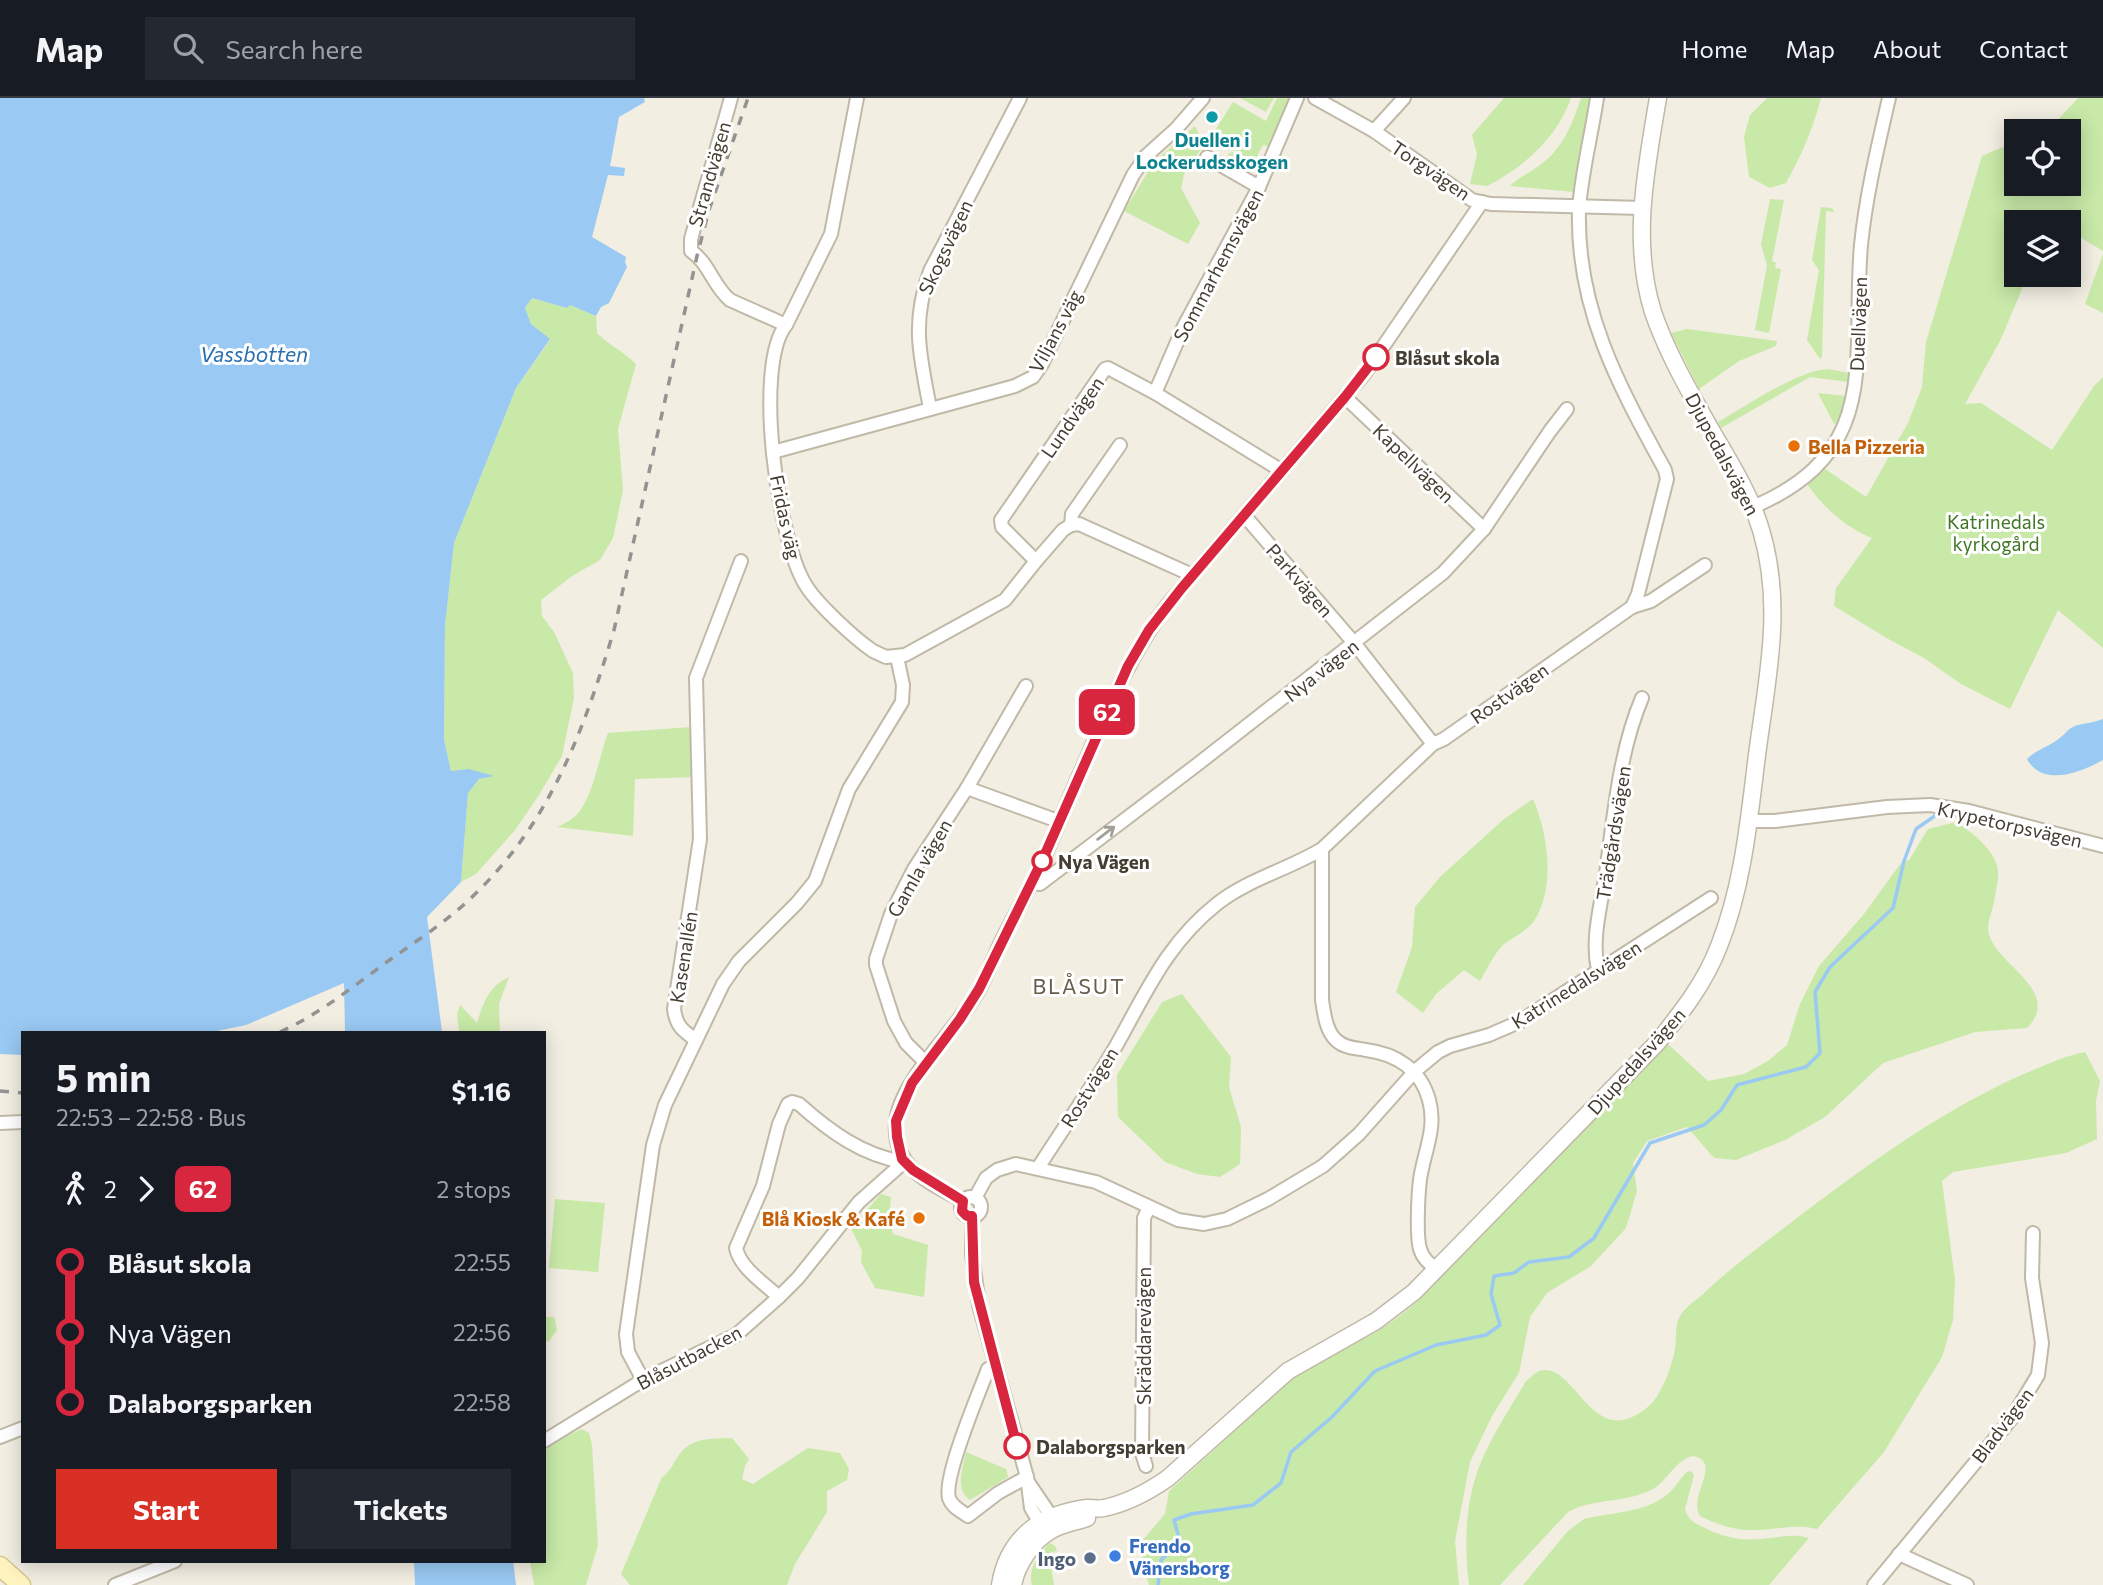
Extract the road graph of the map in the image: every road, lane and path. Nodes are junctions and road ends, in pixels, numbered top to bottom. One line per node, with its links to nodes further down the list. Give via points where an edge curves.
1 (731, 98): 17 (street, Strandvägen, via 691,251 702,259 722,294)
2 (857, 98): 17 (street, Fridas väg, via 831,234)
3 (1020, 98): 20 (street, Skogsvägen, via 924,287 918,329)
4 (1203, 98): 20 (street, Viljans väg, via 1133,175 1038,372 1015,386)
5 (1297, 98): 13 (street, Sommarhemsvägen)
6 (1315, 98): 11 (street, Torgvägen)
7 (1404, 98): 11 (street)
8 (1597, 98): 15 (street)
9 (1658, 98): 16 (street, Djupedalsvägen)
10 (1889, 98): 25 (street, Duellvägen, via 1863,229 1854,400 1840,434 1815,470 1782,495)
11 (1374, 131): 14 (street, Torgvägen, via 1464,196)
12 (1207, 157): 13 (street)
13 (1259, 187): 18 (street, Sommarhemsvägen, via 1191,311)
14 (1482, 202): 15 (street, Torgvägen); 19 (street)
15 (1579, 207): 16 (street, Torgvägen); 33 (street, via 1582,263 1597,332 1667,479)
16 (1642, 208): 25 (street, Djupedalsvägen, via 1644,271 1657,324)
17 (786, 325): 23 (street, Fridas väg, via 776,342 771,373)
18 (1155, 393): 24 (street, Lundvägen); 30 (street, Lundvägen, via 1112,368 1105,369 1001,520 1002,527)
19 (1345, 397): 24 (street); 28 (street, Kapellvägen)
20 (930, 408): 23 (street, Viljans väg)
21 (1567, 410): 28 (street, Nya vägen)
22 (1120, 445): 27 (street, via 1072,514)
23 (773, 453): 35 (street, Fridas väg, via 792,550 805,584 863,645 886,657)
24 (1282, 471): 26 (street)
25 (1754, 508): 41 (street, Djupedalsvägen, via 1768,555 1774,608)
26 (1244, 515): 32 (street); 34 (street, Parkvägen)
27 (1070, 526): 30 (street); 32 (street, via 1079,524)
28 (1484, 529): 34 (street, Nya vägen, via 1443,573)
29 (741, 561): 47 (street, Kasenallén, via 694,688 700,839 674,1009 675,1021)
30 (1036, 561): 35 (street, via 996,606)
31 (1705, 565): 33 (street, Rostvägen, via 1651,601)
32 (1192, 575): 40 (street, via 1149,630 1128,666)
33 (1632, 607): 38 (street, Rostvägen)
34 (1355, 644): 38 (street, Parkvägen); 44 (street, Nya vägen, one-way to 34, via 1040,884)
35 (897, 657): 47 (street, via 902,702 849,789 815,881 739,961)
36 (1026, 686): 39 (street, Gamla vägen)
37 (1642, 698): 46 (street, Trädgårdsvägen, via 1627,744 1611,840 1595,946)
38 (1433, 744): 43 (street, Rostvägen)
39 (967, 788): 40 (street); 48 (street, Gamla vägen, via 909,878 884,929 876,959 894,1021 906,1043)
40 (1058, 821): 44 (street)
41 (1749, 821): 42 (street, Krypetorpsvägen, via 1930,805); 57 (street, Djupedalsvägen, via 1728,922 1714,960 1690,1000 1657,1043)
42 (2103, 846)
43 (1322, 849): 49 (street, via 1322,1000 1327,1025 1336,1041 1384,1053); 53 (street, Rostvägen, via 1232,893 1183,936 1161,964)
44 (1031, 883): 48 (street, via 979,989)
45 (1711, 898): 46 (street, Katrinedalsvägen)
46 (1598, 970): 49 (street, Katrinedalsvägen, via 1519,1021 1450,1046)
47 (696, 1040): 60 (street, via 659,1125 641,1225 626,1334 631,1360)
48 (926, 1063): 52 (street, via 896,1121)
49 (1415, 1071): 55 (street, Katrinedalsvägen, via 1323,1166 1242,1213 1204,1224 1178,1220); 57 (street, via 1426,1091 1432,1120 1420,1184 1420,1251)
50 (21, 1122): 51 (street)
51 (0, 1123)
52 (904, 1162): 54 (street, via 932,1184); 58 (street, Blåsutbacken, via 859,1202); 58 (street, via 859,1147 799,1104 788,1104 763,1185 736,1248 745,1265)
53 (1038, 1168): 54 (street, Katrinedalsvägen, via 1016,1164 997,1170); 55 (street, Katrinedalsvägen, via 1096,1182)
54 (969, 1199): 59 (street, via 962,1211 972,1216 974,1282)
55 (1149, 1207): 64 (street, Skräddarevägen, via 1144,1218 1142,1289 1142,1453)
56 (2033, 1233): 67 (street, Bladvägen, via 2032,1278 2042,1343 2038,1375 2012,1418)
57 (1437, 1270): 66 (street, Djupedalsvägen, via 1376,1321 1288,1371 1168,1478 1092,1516)
58 (779, 1297): 60 (street, Blåsutbacken, via 736,1335)
59 (996, 1366): 65 (street); 65 (street, via 988,1369 954,1463 948,1496 968,1516 998,1493)
60 (643, 1380): 63 (street, Blåsutbacken)
61 (21, 1429): 62 (street)
62 (0, 1437)
63 (546, 1440)
64 (1146, 1466)
65 (1027, 1479): 66 (street, via 1031,1508)
66 (1047, 1523): 68 (street, Djupedalsvägen); 71 (street, Djupedalsvägen, via 1031,1527 1019,1540)
67 (1899, 1554): 75 (street, Bladvägen); 76 (street)
68 (1023, 1559): 71 (street, Djupedalsvägen); 74 (street)
69 (170, 1563): 73 (street)
70 (0, 1566): 72 (main road)
71 (1001, 1582)
72 (20, 1585)
73 (115, 1585)
74 (1023, 1585)
75 (1874, 1585)
76 (1967, 1585)

